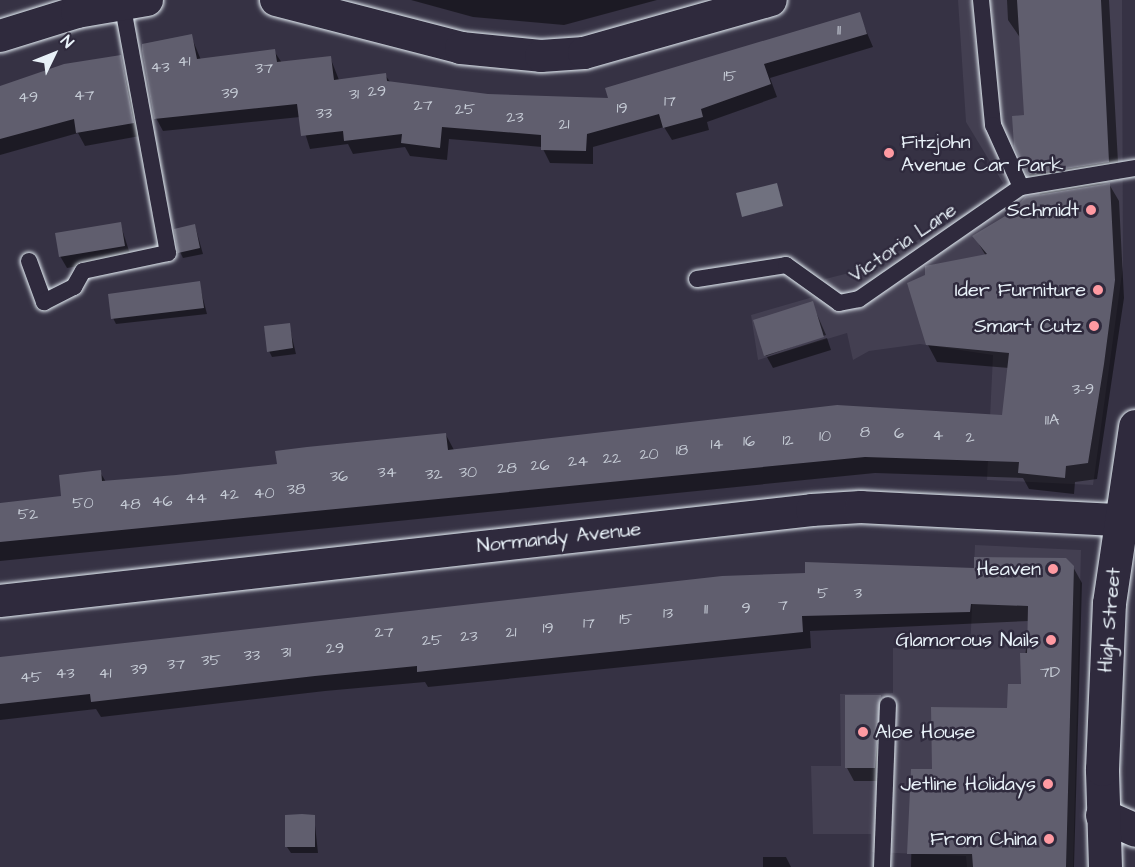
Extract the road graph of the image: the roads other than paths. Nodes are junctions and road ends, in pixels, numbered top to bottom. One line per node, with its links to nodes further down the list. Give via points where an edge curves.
1 (276, 0): 2 (street, via 461,48 541,56 584,53)
2 (768, 0)
3 (981, 0): 7 (lane, via 993,125)
4 (134, 1): 5 (street); 8 (lane, via 168,253 83,271 74,287 44,302)
5 (0, 36)
6 (1135, 168): 7 (lane, Victoria Lane, via 1076,174)
7 (1021, 188): 9 (lane, Victoria Lane, via 859,299 839,303 786,265)
8 (29, 261)
9 (697, 279)
10 (1135, 426): 11 (main road, High Street)
11 (1120, 520): 12 (street, Normandy Avenue, via 861,507 812,510); 14 (main road, High Street, via 1104,680)
12 (0, 601)
13 (888, 705): 16 (lane)
14 (1102, 815): 15 (main road); 17 (main road, High Street)
15 (1135, 830)
16 (882, 867)
17 (1105, 867)

